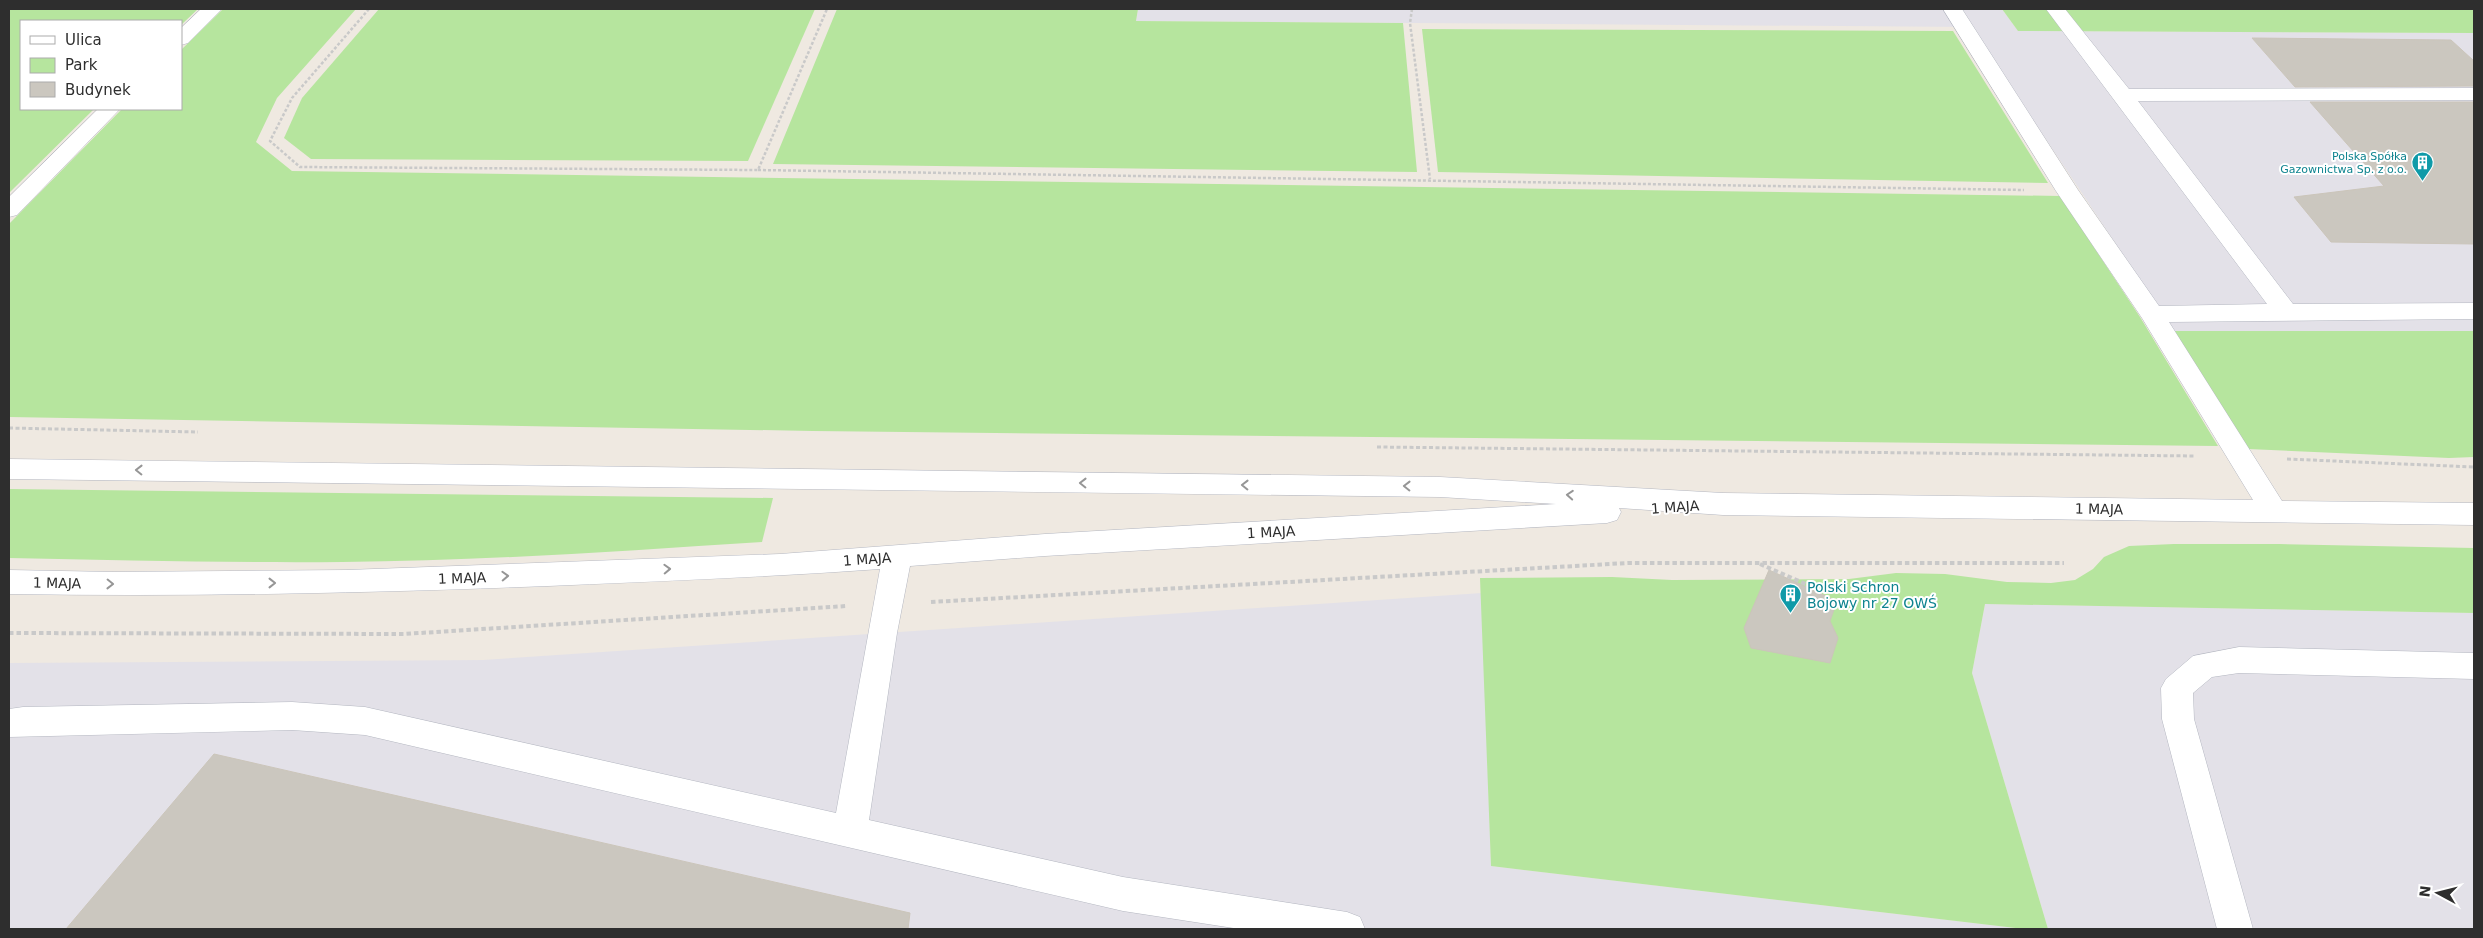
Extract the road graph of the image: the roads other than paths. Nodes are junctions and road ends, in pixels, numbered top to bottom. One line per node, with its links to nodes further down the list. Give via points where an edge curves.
1 (212, 9): 4 (street)
2 (1953, 9): 11 (street, via 2067,191)
3 (2055, 9): 5 (street)
4 (182, 38)
5 (2123, 94): 6 (street); 10 (street)
6 (2474, 94)
7 (109, 110): 8 (street)
8 (9, 210)
9 (2474, 311): 10 (street)
10 (2286, 312): 11 (street)
11 (2152, 314): 14 (street)
12 (9, 469): 13 (street, 1 MAJA, one-way to 12, via 1440,487)
13 (1723, 504): 14 (street, 1 MAJA); 16 (street, 1 MAJA)
14 (2274, 511): 15 (street, 1 MAJA)
15 (2474, 514)
16 (897, 557): 17 (street, 1 MAJA, one-way to 16, via 347,582 780,565); 20 (street)
17 (9, 582)
18 (2474, 666): 22 (street, via 2239,660 2204,665 2177,688 2178,719)
19 (9, 723): 20 (street, via 292,716 365,721)
20 (850, 832): 21 (street, via 1123,894)
21 (1347, 929)
22 (2235, 929)

